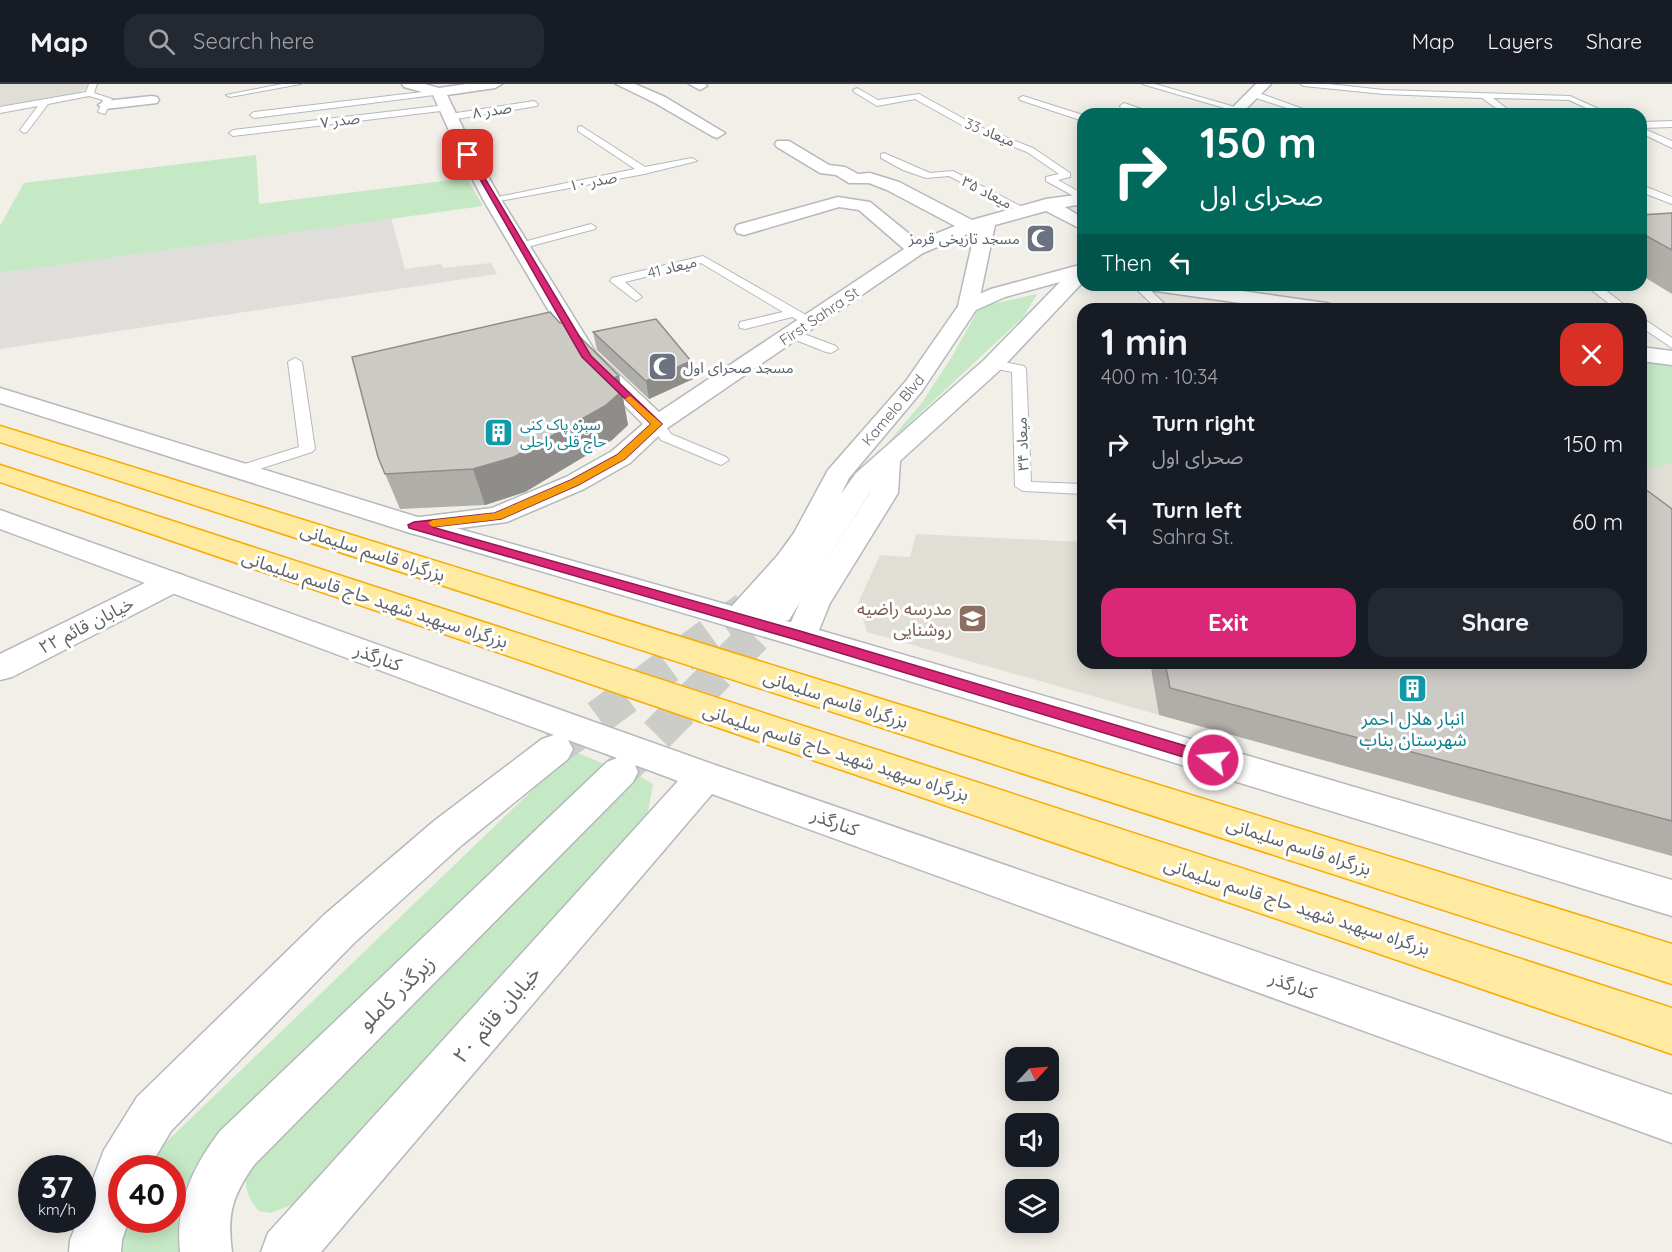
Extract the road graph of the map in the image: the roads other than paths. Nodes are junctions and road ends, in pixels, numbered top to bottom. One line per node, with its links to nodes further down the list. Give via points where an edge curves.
1 (93, 84): 10 (lane)
2 (297, 84): 11 (lane)
3 (410, 84): 17 (street)
4 (495, 84): 17 (street)
5 (623, 84): 34 (street)
6 (1146, 84): 20 (lane)
7 (1304, 84): 12 (lane, via 1384,92)
8 (1258, 89): 21 (street); 22 (lane)
9 (857, 90): 42 (lane, میعاد 33, via 877,103 916,96 972,127 1002,136 1067,175 1049,179)
10 (89, 94): 15 (lane); 25 (lane, via 108,99)
11 (230, 95)
12 (1484, 95): 23 (lane); 24 (lane, via 1570,98)
13 (1023, 98): 28 (lane)
14 (153, 99): 25 (street)
15 (46, 101): 26 (lane); 32 (lane)
16 (534, 104): 17 (lane, صدر ۸)
17 (445, 106): 27 (lane); 33 (lane, صدر ۷); 44 (street)
18 (1124, 106): 19 (lane)
19 (1130, 108)
20 (1223, 108)
21 (1240, 108)
22 (1300, 108)
23 (1502, 108)
24 (1592, 108)
25 (104, 109)
26 (0, 110)
27 (254, 115)
28 (1077, 116)
29 (1672, 124): 30 (lane)
30 (1647, 125)
31 (581, 129): 40 (lane)
32 (24, 130)
33 (233, 133)
34 (717, 133)
35 (1647, 133): 37 (lane)
36 (783, 144): 49 (street, via 826,170 839,170 855,179 870,178 893,186)
37 (1672, 145)
38 (884, 156): 47 (lane, میعاد ۳۵, via 929,176 950,173)
39 (692, 161): 40 (lane, صدر ۱۰)
40 (644, 171): 44 (lane, صدر ۱۰)
41 (1647, 191): 45 (lane)
42 (1077, 195)
43 (1077, 199): 46 (street, First Sahra St)
44 (493, 201): 52 (street)
45 (1672, 201)
46 (1046, 204): 47 (street, First Sahra St); 48 (street)
47 (1023, 210): 49 (street, First Sahra St)
48 (1077, 222)
49 (978, 223): 53 (street, First Sahra St); 63 (street)
50 (591, 227): 52 (lane)
51 (744, 229): 53 (street, via 838,202 851,203 864,206)
52 (520, 246): 74 (street, via 587,357)
53 (916, 249): 64 (street, First Sahra St)
54 (1077, 272): 63 (street, via 998,293)
55 (1077, 276): 72 (street, Kamelo Blvd)
56 (1144, 291): 60 (lane)
57 (1198, 291): 61 (street)
58 (1599, 291): 62 (lane)
59 (636, 297): 64 (lane, میعاد 41, via 616,281 703,259)
60 (1158, 303)
61 (1284, 303)
62 (1616, 303)
63 (968, 306): 84 (street, Kamelo Blvd, via 914,386 837,476 788,562)
64 (799, 323): 65 (lane); 68 (lane); 74 (street, First Sahra St)
65 (745, 325)
66 (1647, 325): 67 (lane)
67 (1672, 344)
68 (831, 349)
69 (1647, 355): 70 (street)
70 (1672, 358)
71 (295, 362): 78 (lane, via 307,449)
72 (993, 364): 77 (street, Kamelo Blvd); 80 (lane, میعاد ۳۴, via 1019,369 1023,486)
73 (0, 395): 78 (street)
74 (657, 424): 76 (lane, via 666,437); 82 (street, First Sahra St, via 621,457 574,483 497,516)
75 (0, 434): 92 (highway, بزرگراه قاسم سلیمانی)
76 (721, 460)
77 (886, 461): 85 (street, Kamelo Blvd, via 865,479); 86 (street, Kamelo Blvd, via 884,493 815,603)
78 (241, 470): 82 (street)
79 (0, 473): 93 (highway, بزرگراه سپهبد شهید حاج قاسم سلیمانی)
80 (1077, 489)
81 (0, 519): 83 (street, کنارگذر)
82 (414, 525): 86 (street)
83 (172, 582): 87 (street, خیابان قائم ۲۲); 90 (street, کنارگذر)
84 (746, 609)
85 (778, 612)
86 (800, 636): 91 (street)
87 (0, 668)
88 (555, 749): 95 (street, via 448,833 339,928 154,1114)
89 (620, 772): 98 (street, زیرگذر کاملو, via 237,1148 216,1176 206,1204)
90 (705, 776): 94 (street, کنارگذر); 97 (street, خیابان قائم ۲۰)
91 (1672, 898)
92 (1672, 964)
93 (1672, 1031)
94 (1672, 1119)
95 (130, 1155)
96 (108, 1205): 99 (street)
97 (302, 1235): 100 (street)
98 (213, 1245)
99 (95, 1252)
100 (263, 1252)

